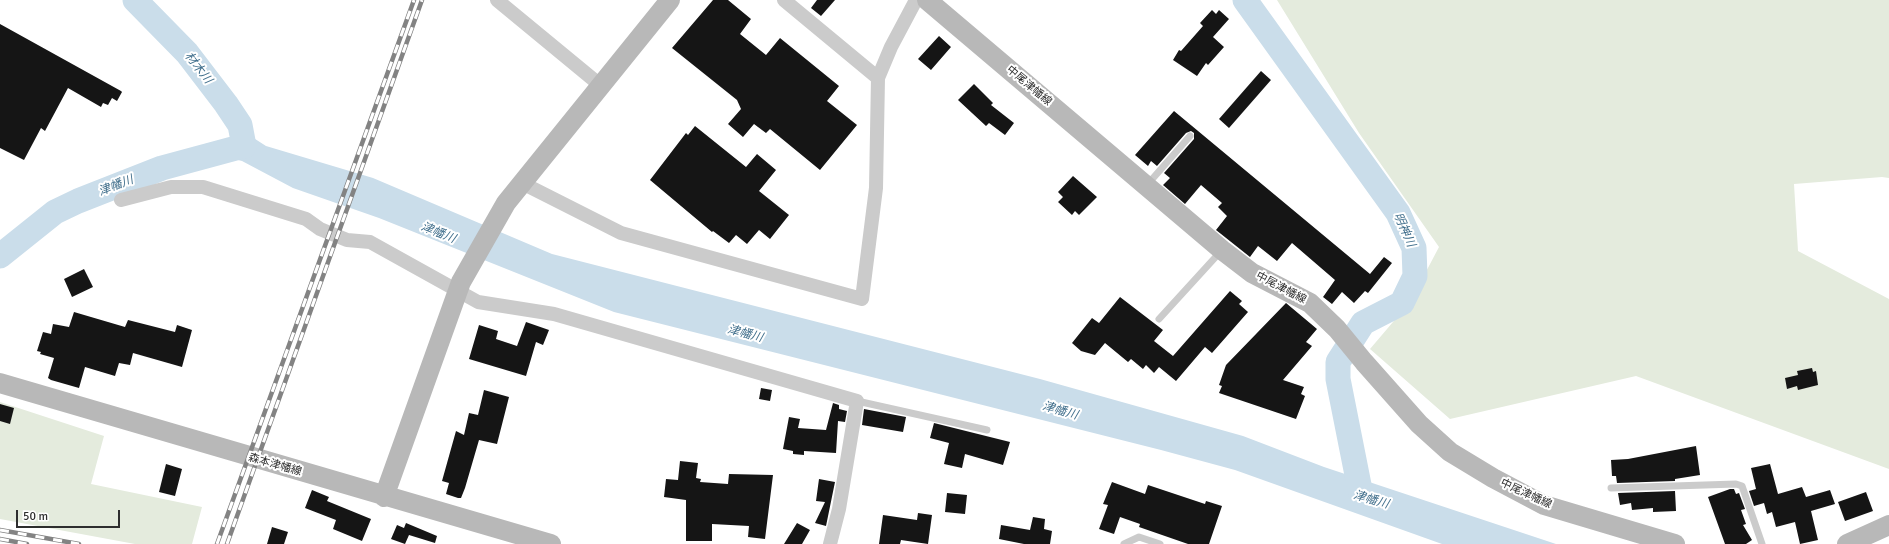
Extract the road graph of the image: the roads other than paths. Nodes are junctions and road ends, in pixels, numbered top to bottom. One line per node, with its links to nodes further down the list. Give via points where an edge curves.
1 (498, 0): 7 (street)
2 (784, 0): 6 (street)
3 (916, 0): 6 (street)
4 (927, 0): 10 (main road, 中尾津幡線)
5 (666, 2): 7 (main road)
6 (878, 78): 9 (street, via 876,188 862,299 621,233)
7 (600, 86): 9 (main road)
8 (1190, 136): 10 (lane)
9 (522, 183): 13 (main road, via 506,203)
10 (1147, 185): 12 (main road, 中尾津幡線)
11 (121, 200): 13 (street, via 171,187 203,187 306,219 320,229 347,240 370,242)
12 (1222, 250): 14 (lane); 25 (main road, 中尾津幡線, via 1252,273 1310,303 1337,329 1419,424 1450,452 1544,505)
13 (459, 286): 16 (street, via 478,302 554,314); 19 (main road)
14 (1159, 319)
15 (0, 383): 19 (main road, 森本津幡線)
16 (857, 401): 17 (lane); 22 (street, via 839,509)
17 (988, 430)
18 (1611, 488): 26 (lane, via 1736,484 1742,486)
19 (384, 497): 21 (main road, 森本津幡線)
20 (1889, 525): 27 (main road)
21 (551, 544)
22 (830, 544)
23 (1124, 544): 24 (lane, via 1139,538)
24 (1160, 544)
25 (1675, 544)
26 (1762, 544)
27 (1847, 544)

